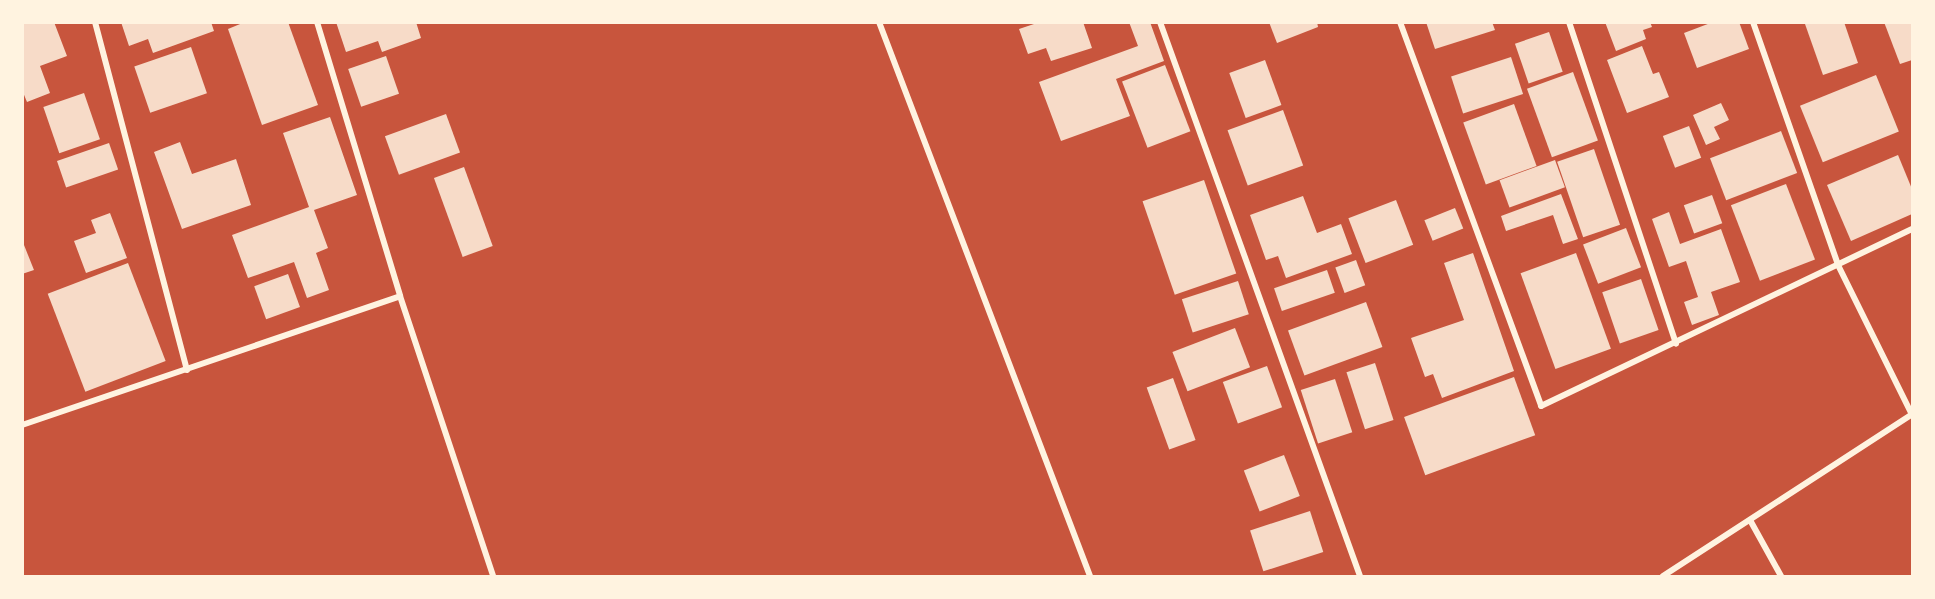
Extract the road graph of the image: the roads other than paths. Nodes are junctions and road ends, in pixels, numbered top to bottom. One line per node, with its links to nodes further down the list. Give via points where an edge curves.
1 (95, 22): 12 (street)
2 (317, 22): 10 (street)
3 (879, 22): 17 (street)
4 (1161, 22): 18 (street)
5 (1400, 22): 11 (street, via 1541,406)
6 (1569, 22): 11 (street)
7 (1753, 22): 9 (street)
8 (1912, 229): 9 (street)
9 (1838, 265): 11 (street); 13 (street)
10 (399, 296): 12 (street); 16 (street)
11 (1676, 344)
12 (187, 370): 14 (street)
13 (1912, 414): 15 (street)
14 (22, 425)
15 (1750, 520): 19 (street); 20 (street)
16 (493, 576)
17 (1090, 576)
18 (1360, 576)
19 (1663, 576)
20 (1781, 576)

